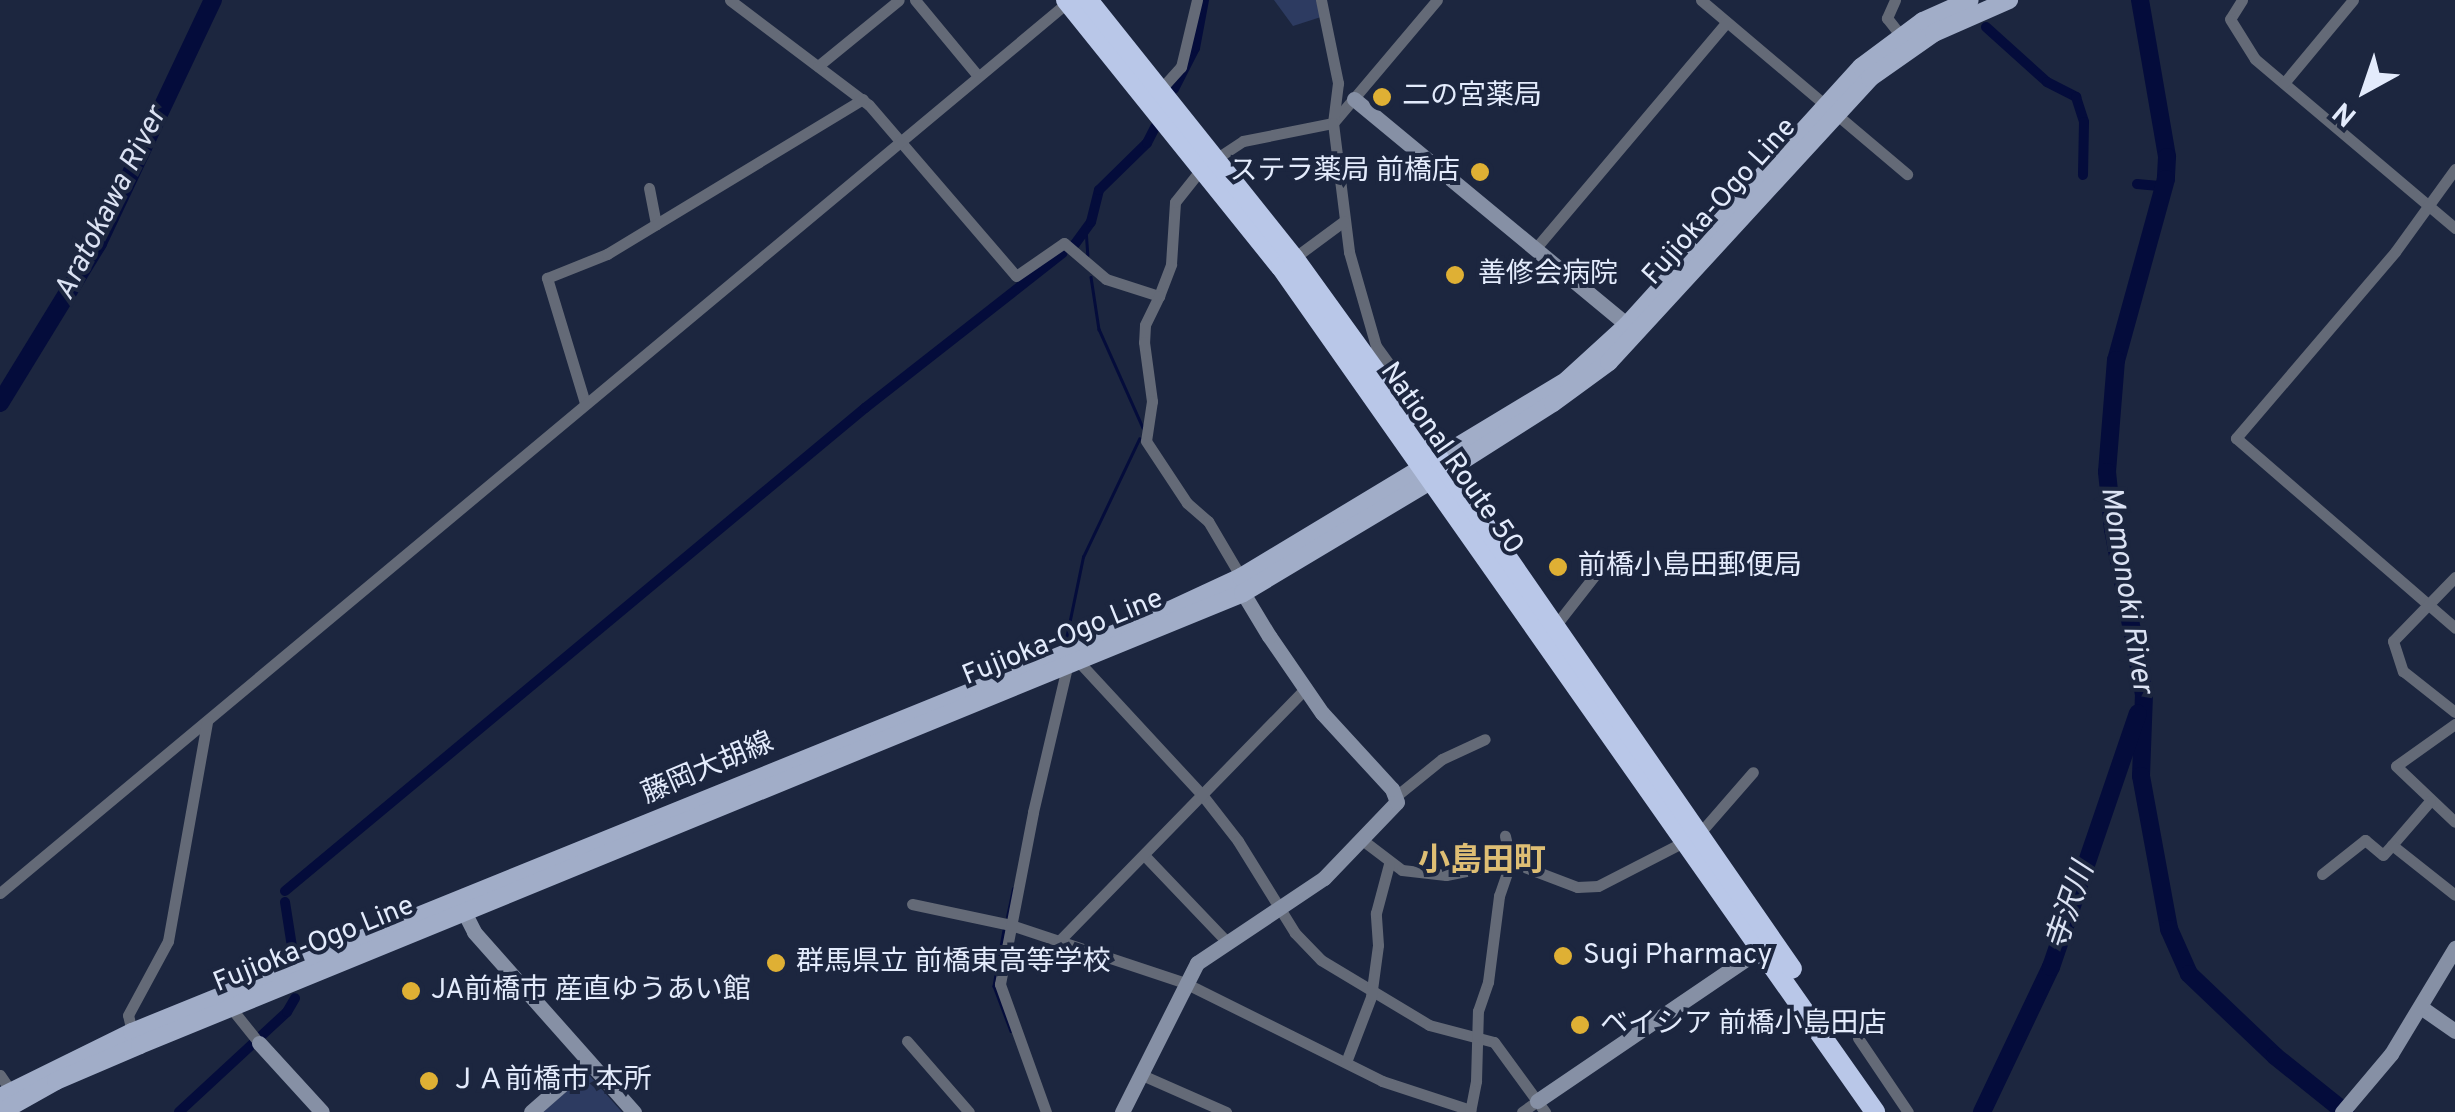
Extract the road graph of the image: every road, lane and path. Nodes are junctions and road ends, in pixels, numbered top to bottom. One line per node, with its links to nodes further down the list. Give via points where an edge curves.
1 (730, 0): 16 (street)
2 (899, 0): 16 (street)
3 (915, 0): 17 (street)
4 (1197, 0): 19 (street, via 1181,67)
5 (1321, 0): 23 (street, via 1338,82)
6 (1437, 0): 21 (street)
7 (1701, 0): 14 (street)
8 (1895, 0): 15 (street, via 1886,18)
9 (1970, 0): 15 (main road, Fujioka-Ogo Line)
10 (2009, 0): 22 (main road, Fujioka-Ogo Line, via 1910,48)
11 (2242, 0): 18 (street, via 2230,18 2236,32)
12 (2352, 0): 18 (street)
13 (1074, 1): 17 (street); 19 (highway, National Route 50); 25 (highway, National Route 50)
14 (1727, 22): 22 (street); 33 (street)
15 (1901, 36): 22 (main road, Fujioka-Ogo Line)
16 (818, 66): 20 (street)
17 (978, 76): 24 (street)
18 (2284, 83): 29 (street)
19 (1160, 90): 25 (highway, National Route 50)
20 (863, 99): 24 (street); 31 (street)
21 (1354, 99): 23 (street); 33 (street)
22 (1830, 109): 27 (street); 36 (main road, Fujioka-Ogo Line); 39 (main road, Fujioka-Ogo Line, via 1638,335 1553,404)
23 (1333, 123): 25 (street, via 1243,141); 30 (street)
24 (900, 139): 35 (street, via 1016,276 1064,243 1106,279); 38 (street)
25 (1208, 163): 34 (highway, National Route 50); 35 (street, via 1176,202 1171,264); 39 (highway, National Route 50)
26 (2455, 169): 29 (street)
27 (1907, 174)
28 (649, 188): 31 (street)
29 (2426, 204): 32 (street); 43 (street, via 2395,252 2236,438)
30 (1344, 222): 34 (street); 37 (street, via 1376,346)
31 (656, 224): 38 (street, via 607,254 547,278)
32 (2455, 228)
33 (1534, 249): 36 (street)
34 (1294, 258): 39 (highway, National Route 50)
35 (1158, 296): 42 (street, via 1145,325 1152,401 1146,442 1208,522)
36 (1628, 325): 39 (main road, Fujioka-Ogo Line, via 1567,380)
37 (1398, 376)
38 (585, 403): 49 (street)
39 (1436, 469): 42 (main road, Fujioka-Ogo Line); 44 (highway, National Route 50); 58 (highway, National Route 50)
40 (1606, 561): 44 (street)
41 (2455, 578): 43 (street)
42 (1242, 585): 46 (main road, Fujioka-Ogo Line); 47 (street); 68 (main road, 藤岡大胡線)
43 (2429, 606): 45 (street); 48 (street, via 2394,641 2403,671)
44 (1556, 626): 58 (highway, National Route 50)
45 (2455, 628)
46 (1073, 665): 53 (street); 68 (main road, Fujioka-Ogo Line); 70 (street)
47 (1306, 688): 53 (street); 54 (street)
48 (2455, 712)
49 (207, 721): 65 (street); 79 (street, via 168,941 128,1014)
50 (2453, 730): 55 (street, via 2396,766)
51 (1485, 739): 54 (street, via 1442,760)
52 (1753, 772): 58 (street)
53 (1203, 796): 61 (street); 69 (street)
54 (1395, 798): 59 (street)
55 (2430, 801): 56 (street); 60 (street)
56 (2455, 822)
57 (1505, 836): 62 (street)
58 (1692, 838): 62 (street, via 1598,886 1578,887); 73 (highway, National Route 50); 101 (highway, National Route 50)
59 (1361, 839): 63 (street); 69 (street)
60 (2392, 845): 64 (street, via 2383,855 2365,840); 66 (street)
61 (1144, 855): 71 (street); 72 (street)
62 (1511, 862): 63 (street, via 1446,875); 82 (street, via 1499,896)
63 (1390, 864): 76 (street, via 1376,914)
64 (2322, 874)
65 (0, 893)
66 (2455, 895)
67 (912, 904): 70 (street)
68 (461, 906): 77 (main road, Fujioka-Ogo Line); 79 (main road, 藤岡大胡線); 85 (street, via 474,932)
69 (1280, 910): 72 (street); 76 (street, via 1321,960)
70 (1011, 925): 71 (street); 97 (street, via 1000,984)
71 (1059, 941): 75 (street)
72 (1228, 943): 75 (street, via 1197,963)
73 (1761, 948): 89 (street); 100 (highway, National Route 50)
74 (2455, 948): 78 (street)
75 (1185, 983): 86 (street); 87 (street)
76 (1370, 991): 82 (street, via 1429,1024); 86 (street)
77 (231, 1008): 83 (street); 92 (main road, Fujioka-Ogo Line, via 92,1065)
78 (2422, 1008): 80 (street); 103 (street)
79 (132, 1032): 88 (main road, 藤岡大胡線)
80 (2455, 1032)
81 (1858, 1038): 102 (street)
82 (1477, 1039): 89 (street, via 1494,1042); 91 (street)
83 (256, 1040): 93 (street)
84 (906, 1041): 96 (street)
85 (588, 1062): 94 (street); 95 (street)
86 (1346, 1062): 91 (street)
87 (1142, 1075): 90 (street); 98 (street)
88 (3, 1088)
89 (1541, 1106): 99 (street)
90 (1222, 1111)
91 (1470, 1111)
92 (2, 1112)
93 (322, 1112)
94 (531, 1112)
95 (634, 1112)
96 (969, 1112)
97 (1046, 1112)
98 (1122, 1112)
99 (1522, 1112)
100 (1874, 1112)
101 (1889, 1112)
102 (1908, 1112)
103 (2342, 1112)

